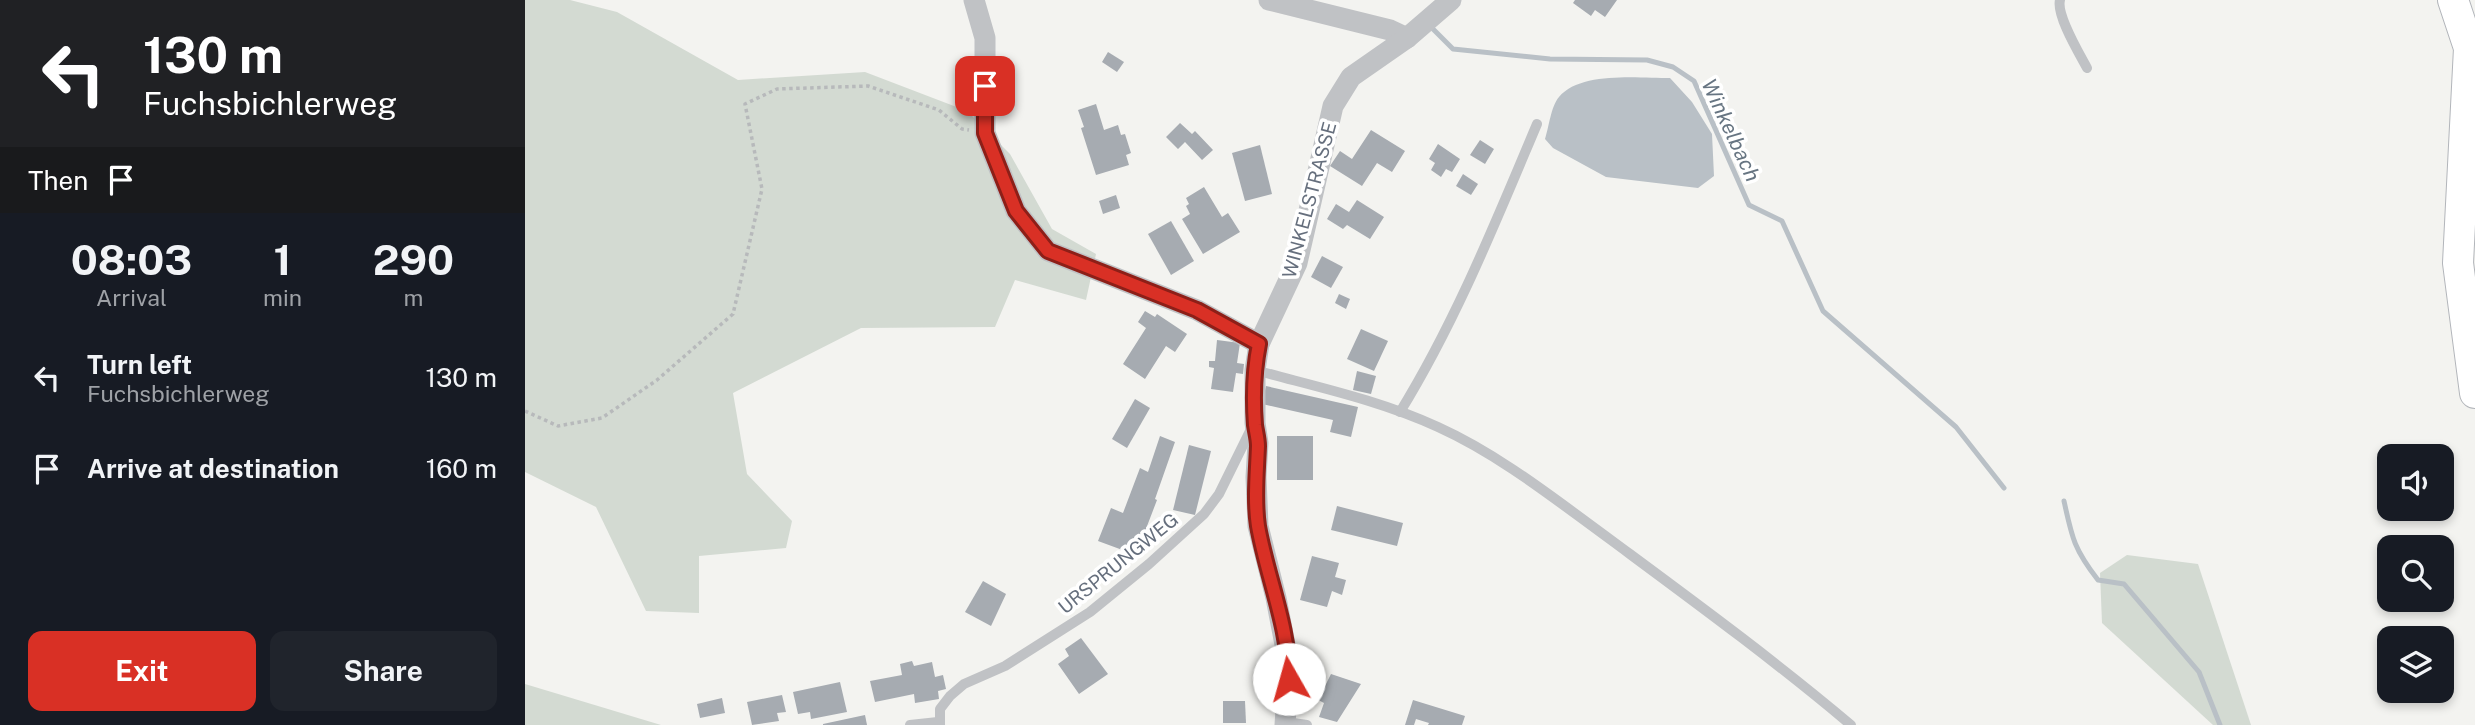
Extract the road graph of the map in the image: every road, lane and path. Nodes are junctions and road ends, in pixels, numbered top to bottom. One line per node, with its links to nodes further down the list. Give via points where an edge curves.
1 (974, 0): 9 (street, via 985,38)
2 (1269, 0): 6 (street)
3 (1451, 0): 6 (street, WINKELSTRASSE)
4 (2060, 0): 7 (lane, via 2063,18)
5 (2453, 0): 12 (street, via 2469,48 2458,262)
6 (1408, 38): 10 (street, WINKELSTRASSE, via 1351,77 1333,106 1297,263)
7 (2087, 68)
8 (1537, 124): 14 (lane, via 1486,244)
9 (985, 133): 10 (street, via 1016,211 1048,251 1197,310); 13 (path, via 962,129 939,110 868,86 777,89 745,104 762,189 733,314 657,380 602,418 558,426)
10 (1259, 344): 11 (street, WINKELSTRASSE)
11 (1255, 370): 14 (lane); 15 (street, WINKELSTRASSE)
12 (2475, 393)
13 (525, 411)
14 (1400, 412): 19 (lane, via 1488,455 1559,502 1715,616)
15 (1255, 423): 16 (lane, URSPRUNGWEG, via 1204,514 1090,612 1005,666 964,684 940,709); 17 (street, WINKELSTRASSE, via 1258,526 1289,665)
16 (939, 723): 18 (lane, URSPRUNGWEG)
17 (1292, 724)
18 (910, 725)
19 (1851, 725)

